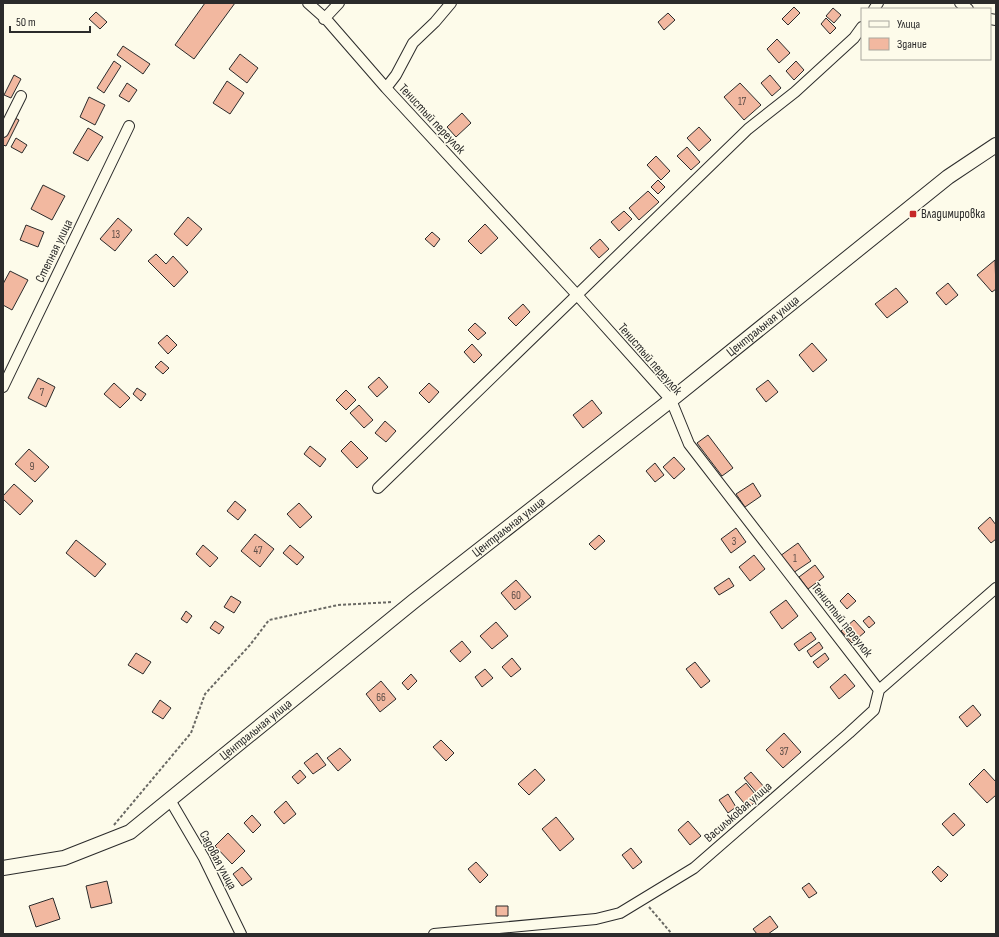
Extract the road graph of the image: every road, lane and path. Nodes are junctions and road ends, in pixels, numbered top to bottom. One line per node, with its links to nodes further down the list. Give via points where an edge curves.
1 (308, 3): 4 (street, Тенистый переулок)
2 (339, 3): 4 (street)
3 (451, 3): 6 (street, via 413,43)
4 (324, 18): 6 (street, Тенистый переулок)
5 (861, 28): 11 (street, via 854,38 795,92 748,129)
6 (386, 88): 11 (street, Тенистый переулок)
7 (22, 96): 9 (street)
8 (129, 126): 12 (street, Степная улица)
9 (3, 132)
10 (996, 145): 13 (street, Центральная улица, via 948,177)
11 (578, 296): 13 (street, Тенистый переулок); 14 (street)
12 (3, 387)
13 (671, 400): 16 (street, Центральная улица); 17 (street, Тенистый переулок, via 689,444)
14 (378, 488)
15 (996, 588): 17 (street)
16 (414, 601): 18 (street, Центральная улица); 19 (path, via 338,605 269,620 205,694 191,733)
17 (879, 690): 21 (street, Васильковая улица, via 874,710 849,733 694,868)
18 (170, 800): 20 (street, Центральная улица, via 130,832 95,847 64,858); 22 (street, Садовая улица, via 204,858)
19 (110, 829)
20 (3, 868)
21 (644, 899): 23 (street, Васильковая улица, via 620,913 596,919); 24 (path)
22 (241, 934)
23 (434, 934)
24 (672, 934)

